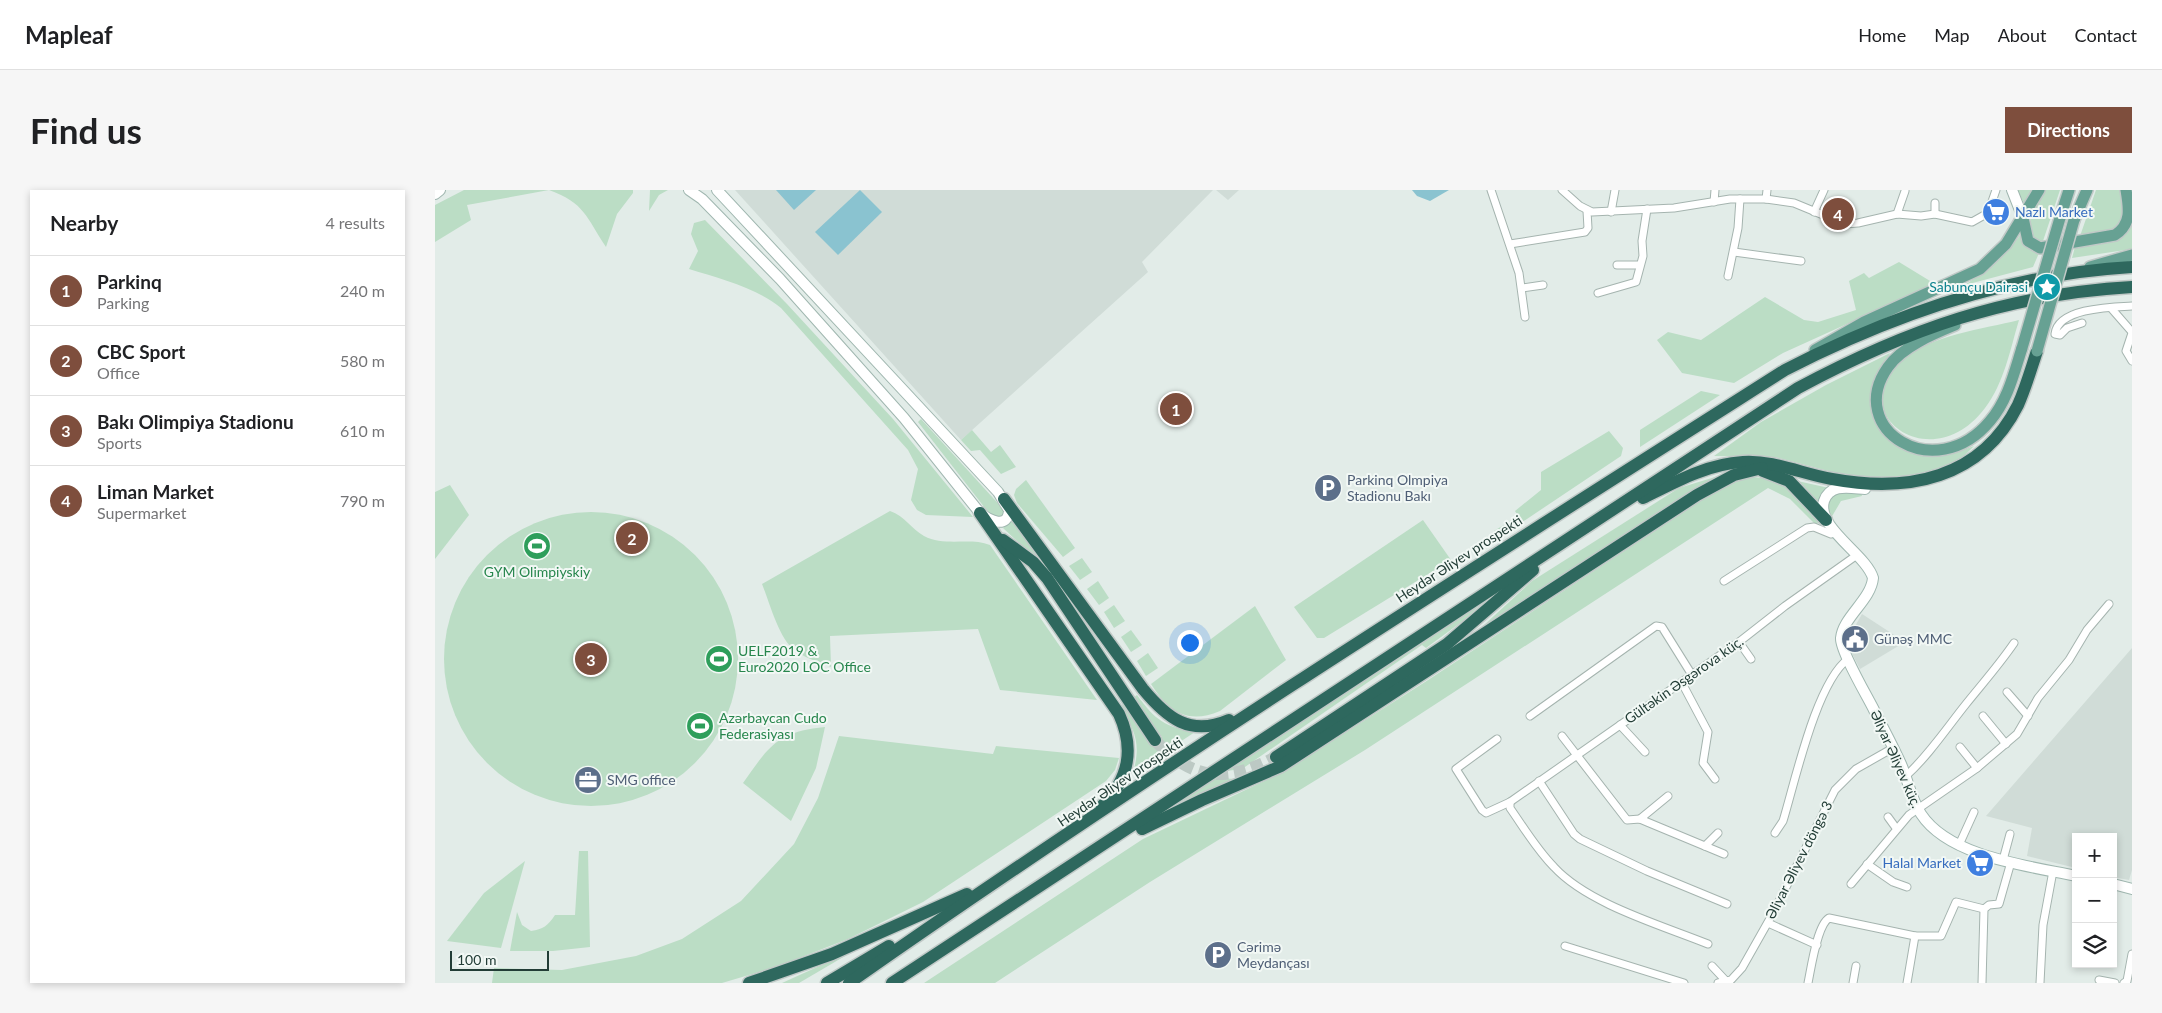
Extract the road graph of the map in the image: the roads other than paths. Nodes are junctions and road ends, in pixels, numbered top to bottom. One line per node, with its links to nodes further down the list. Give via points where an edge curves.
1 (440, 190): 17 (main road)
2 (689, 190): 55 (main road, via 702,199 787,286 909,424)
3 (717, 190): 54 (main road)
4 (1491, 190): 29 (street)
5 (1562, 190): 23 (street)
6 (1615, 190): 24 (street)
7 (1715, 190): 20 (street)
8 (1767, 190): 19 (street)
9 (1824, 190): 25 (street)
10 (1996, 190): 27 (street, via 1988,213 1978,221 1966,222)
11 (2012, 190): 28 (main road)
12 (2039, 190): 28 (main road)
13 (2069, 190): 43 (main road, bridge, via 2022,348 2001,406 1982,430 1948,448 1929,451 1904,444 1887,429 1879,412 1878,392 1884,373 1895,359 1927,338)
14 (2086, 190): 48 (main road, bridge, via 2074,220)
15 (2126, 190): 28 (main road, via 2128,219 2122,230 2109,236 2040,248 2028,241)
16 (1905, 191): 26 (street)
17 (435, 194)
18 (1740, 199): 19 (street); 20 (street); 30 (street)
19 (1766, 199): 25 (street, via 1786,201)
20 (1714, 202): 22 (street)
21 (1935, 203): 27 (street)
22 (1647, 210): 24 (street); 33 (street, via 1643,256)
23 (1587, 211): 24 (street); 29 (street, via 1588,228 1585,232)
24 (1611, 212)
25 (1814, 212): 26 (street, via 1845,224)
26 (1897, 214): 27 (street)
27 (1935, 214)
28 (2023, 218): 50 (main road, via 2001,250 1980,268 1856,326)
29 (1510, 244): 40 (street)
30 (1734, 252): 32 (street); 37 (street)
31 (2132, 255): 36 (main road)
32 (1801, 261)
33 (1639, 264): 34 (street); 41 (street, via 1636,282)
34 (1617, 265)
35 (2132, 267): 36 (highway, Heydər Əliyev prospekti)
36 (2070, 274): 50 (highway, Heydər Əliyev prospekti, via 1992,288 1924,308 1843,340)
37 (1728, 276)
38 (1543, 285): 40 (street)
39 (2131, 287): 43 (highway, via 2061,295)
40 (1522, 288): 45 (street)
41 (1599, 292)
42 (2132, 306): 44 (street)
43 (1997, 308): 57 (highway, via 1930,327 1798,388)
44 (2111, 308): 46 (street, via 2070,315 2057,326 2055,334 2060,335 2067,328); 47 (street)
45 (1525, 318)
46 (2082, 323)
47 (2132, 332): 49 (street, via 2126,351)
48 (2037, 351): 53 (highway, via 2018,404 1997,435 1969,460)
49 (2132, 361)
50 (1785, 370): 70 (highway, Heydər Əliyev prospekti)
51 (1784, 468): 52 (highway); 53 (highway, via 1860,484 1897,485); 57 (highway, via 1745,462 1706,469)
52 (1753, 469): 56 (highway, via 1789,481); 103 (highway, via 1734,475 1697,495 1281,766 1168,815)
53 (1930, 479): 56 (main road, via 1896,488 1835,489 1827,495 1824,504)
54 (1004, 499): 55 (main road, via 1009,514 1002,522 993,522); 70 (highway, via 1143,689 1167,715 1186,724 1211,726 1230,720)
55 (980, 512): 59 (highway)
56 (1826, 520): 58 (main road, Əliyar Əliyev küç.)
57 (1589, 525): 83 (highway, via 1447,644); 103 (highway)
58 (1837, 532): 60 (main road, Əliyar Əliyev küç.); 61 (street, via 1831,534 1814,526 1807,528)
59 (997, 535): 77 (highway, via 1040,568); 98 (highway, via 1126,729 1128,766 1115,791)
60 (1857, 555): 63 (street, Gültəkin Əsgərova küç.); 66 (main road, Əliyar Əliyev küç., via 1871,571 1873,582 1841,636)
61 (1724, 581)
62 (2109, 604): 73 (street, via 2042,692)
63 (1739, 642): 65 (street); 67 (street, Gültəkin Əsgərova küç.)
64 (2014, 643): 85 (street, via 1931,750)
65 (1751, 659)
66 (1848, 659): 80 (main road, Əliyar Əliyev küç.); 96 (street, via 1836,672 1817,712 1783,821)
67 (1692, 675): 68 (street, Gültəkin Əsgərova küç.); 71 (street, via 1662,627 1656,626)
68 (1682, 683): 74 (street, Gültəkin Əsgərova küç.); 86 (street, via 1706,727 1703,763)
69 (2007, 692): 73 (street)
70 (1271, 697): 98 (highway, Heydər Əliyev prospekti)
71 (1530, 716)
72 (1983, 716): 78 (street)
73 (2028, 716): 78 (street, via 2021,730)
74 (1620, 725): 81 (street); 82 (street, Gültəkin Əsgərova küç.)
75 (1562, 736): 82 (street)
76 (1497, 739): 89 (street, Gültəkin Əsgərova küç., via 1457,766 1457,772 1484,812)
77 (1155, 740)
78 (2006, 744): 84 (street)
79 (1960, 747): 84 (street)
80 (1893, 748): 85 (main road, Əliyar Əliyev küç.); 114 (street, Əliyar Əliyev döngə 3, via 1856,769 1835,790)
81 (1645, 752)
82 (1575, 755): 87 (street, Gültəkin Əsgərova küç.); 93 (street, via 1622,817 1631,821)
83 (1276, 757)
84 (1977, 768): 90 (street)
85 (1906, 776): 90 (main road, Əliyar Əliyev küç.)
86 (1715, 779)
87 (1539, 781): 89 (street, Gültəkin Əsgərova küç.); 112 (street, via 1580,839)
88 (1668, 796): 93 (street)
89 (1510, 802): 116 (street, via 1510,808 1545,856 1560,874 1582,891)
90 (1918, 809): 94 (street); 99 (main road, Əliyar Əliyev küç., via 1937,833)
91 (1974, 812): 99 (street)
92 (1888, 817): 94 (street)
93 (1639, 819): 100 (street)
94 (1896, 828): 104 (street)
95 (1718, 833): 100 (street)
96 (1775, 833)
97 (2009, 834): 102 (street)
98 (1065, 837): 108 (highway, Heydər Əliyev prospekti)
99 (1959, 844): 102 (main road, Əliyar Əliyev küç.)
100 (1705, 846): 101 (street)
101 (1724, 854)
102 (2007, 861): 105 (main road, Əliyar Əliyev küç.); 113 (street, via 1999,904)
103 (1076, 864): 127 (highway)
104 (1867, 864): 107 (street); 110 (street, via 1893,882)
105 (2053, 871): 106 (main road, Əliyar Əliyev küç.); 134 (street, via 2043,926)
106 (2072, 875)
107 (1851, 884)
108 (990, 885): 124 (highway, via 832,954); 125 (highway); 126 (highway, Heydər Əliyev prospekti)
109 (2117, 885): 111 (main road)
110 (1907, 887)
111 (2132, 889)
112 (1727, 904)
113 (1984, 909): 115 (street, via 1956,902 1941,936); 133 (street)
114 (1768, 923): 117 (street); 123 (street, Əliyar Əliyev döngə 3, via 1743,968)
115 (1915, 936): 117 (street, via 1829,918); 132 (street)
116 (1708, 944)
117 (1817, 945): 130 (street)
118 (1565, 946): 128 (street)
119 (2132, 954): 136 (street)
120 (1712, 966): 123 (street)
121 (1856, 966): 131 (street)
122 (2099, 980): 135 (street)
123 (1726, 981): 129 (street, Əliyar Əliyev döngə 3)
124 (749, 983)
125 (827, 983)
126 (849, 983)
127 (892, 983)
128 (1683, 983)
129 (1718, 983)
130 (1808, 983)
131 (1853, 983)
132 (1907, 983)
133 (1982, 983)
134 (2040, 983)
135 (2115, 983)
136 (2124, 983)

